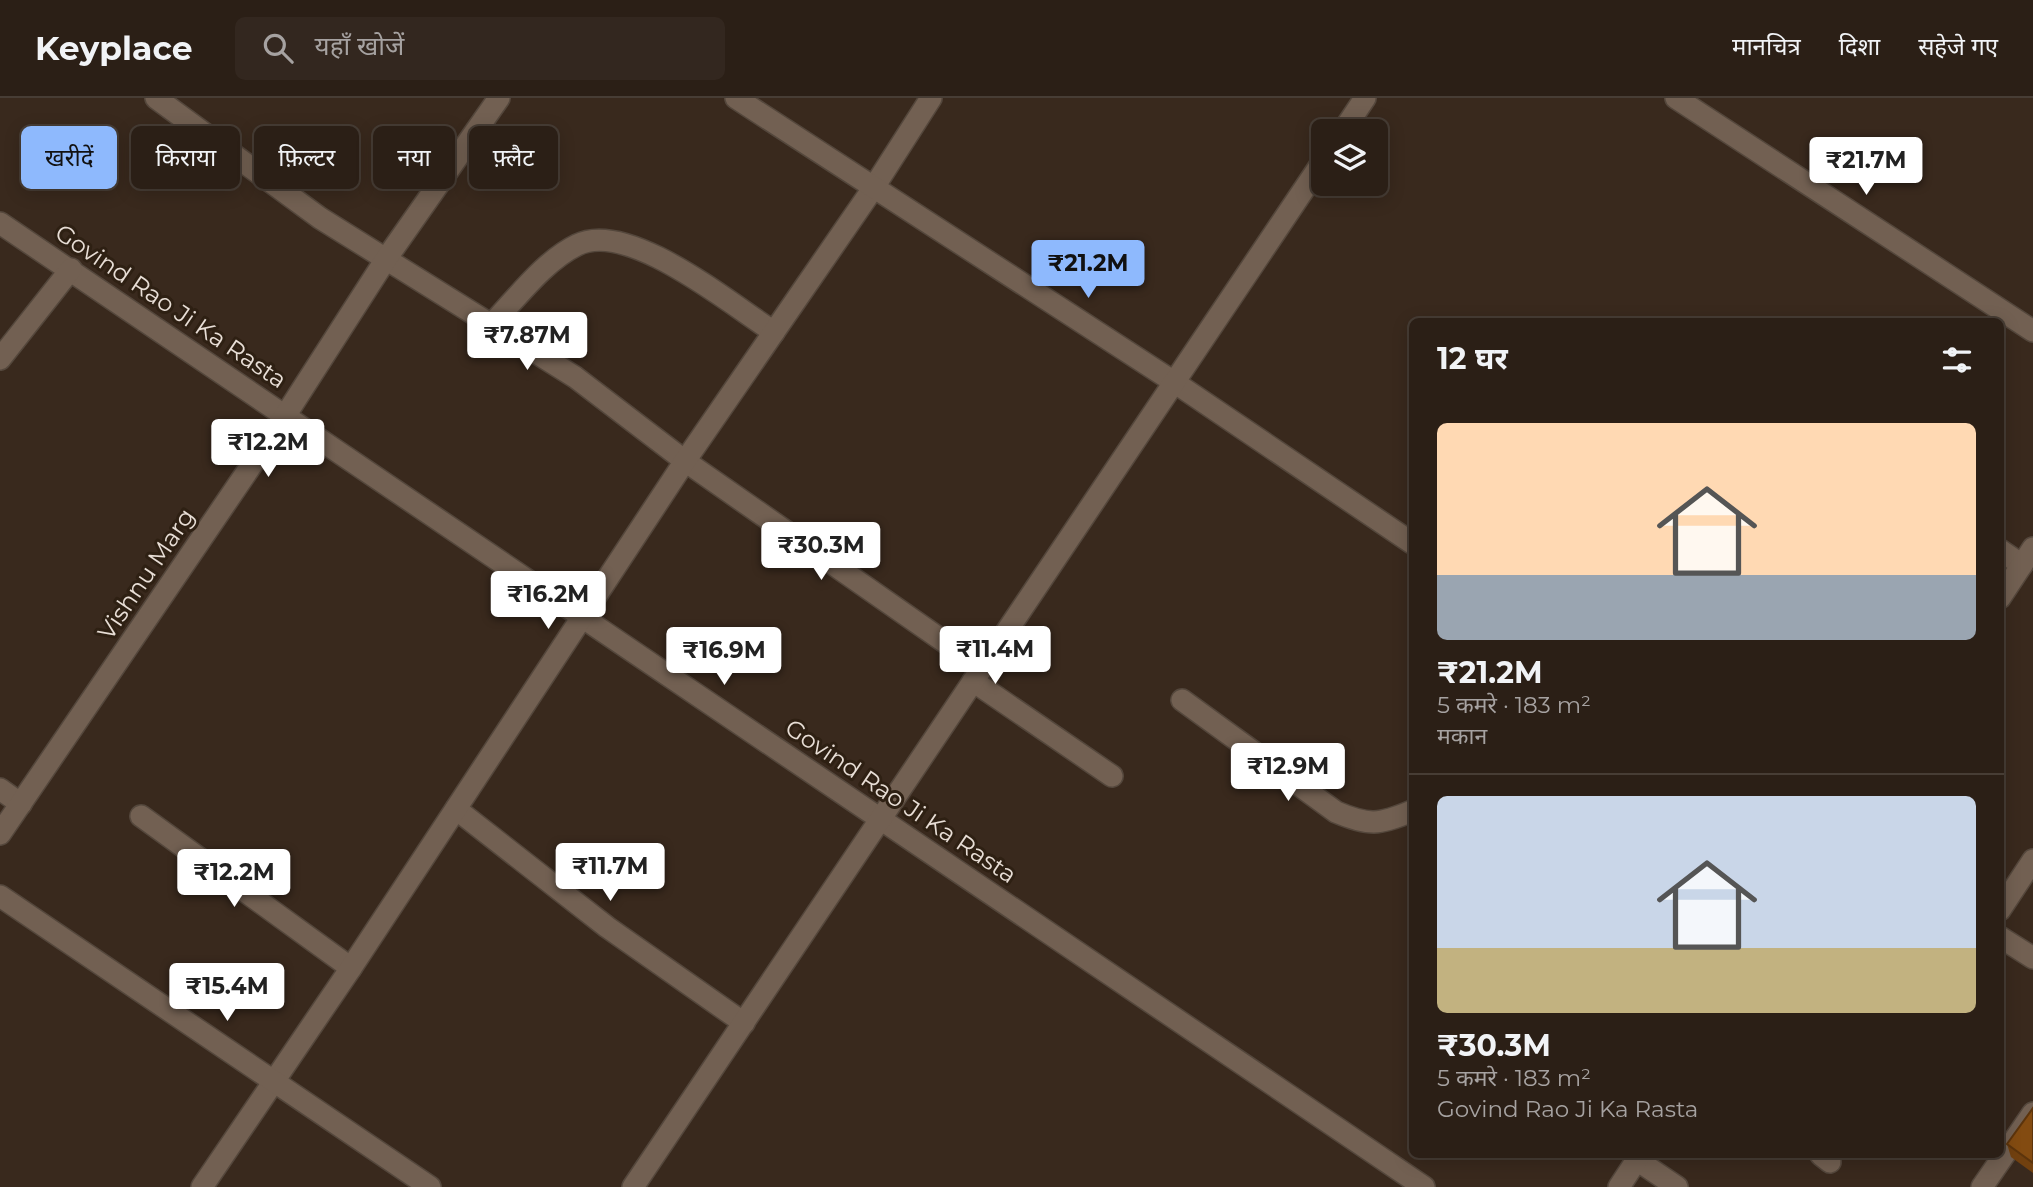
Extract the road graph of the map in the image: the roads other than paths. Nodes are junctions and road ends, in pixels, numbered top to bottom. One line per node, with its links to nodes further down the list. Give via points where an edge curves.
1 (156, 98): 11 (street, via 320,218)
2 (499, 98): 11 (street, Vishnu Marg)
3 (736, 98): 9 (street)
4 (931, 98): 9 (street)
5 (1365, 98): 7 (street)
6 (1676, 98): 14 (street)
7 (1351, 119)
8 (1311, 179): 17 (street)
9 (874, 187): 15 (street); 17 (street)
10 (0, 223): 12 (street, Govind Rao Ji Ka Rasta)
11 (386, 259): 13 (street); 18 (street, Vishnu Marg)
12 (71, 269): 16 (street); 18 (street, Govind Rao Ji Ka Rasta)
13 (491, 325): 15 (street, via 545,269 576,245 601,238 652,253); 19 (street, via 575,377)
14 (2033, 331)
15 (774, 332): 19 (street)
16 (0, 359)
17 (1174, 382): 20 (street); 25 (street)
18 (285, 416): 24 (street, Govind Rao Ji Ka Rasta); 29 (street, Vishnu Marg)
19 (685, 461): 24 (street); 25 (street)
20 (1409, 542)
21 (2004, 551): 22 (street)
22 (2027, 556): 23 (street)
23 (2004, 592)
24 (583, 615): 30 (street); 33 (street, Govind Rao Ji Ka Rasta)
25 (977, 675): 27 (street); 33 (street)
26 (1182, 700): 31 (street, via 1336,812 1360,822 1382,823)
27 (1112, 776)
28 (0, 789): 29 (street)
29 (21, 804): 34 (street, Vishnu Marg)
30 (456, 808): 40 (street); 41 (street, via 607,927)
31 (1409, 812)
32 (141, 816): 40 (street)
33 (881, 820): 41 (street); 50 (street, Govind Rao Ji Ka Rasta)
34 (0, 834)
35 (2033, 860): 37 (street)
36 (0, 896): 42 (street)
37 (2004, 904)
38 (2004, 940): 39 (street)
39 (2033, 958)
40 (351, 968): 42 (street)
41 (744, 1023): 49 (street)
42 (273, 1080): 47 (street); 48 (street)
43 (2033, 1114): 44 (street)
44 (2004, 1156)
45 (1638, 1158): 51 (street); 52 (street)
46 (2002, 1158): 53 (street)
47 (202, 1187)
48 (430, 1187)
49 (633, 1187)
50 (1424, 1187)
51 (1619, 1187)
52 (1677, 1187)
53 (1982, 1187)

